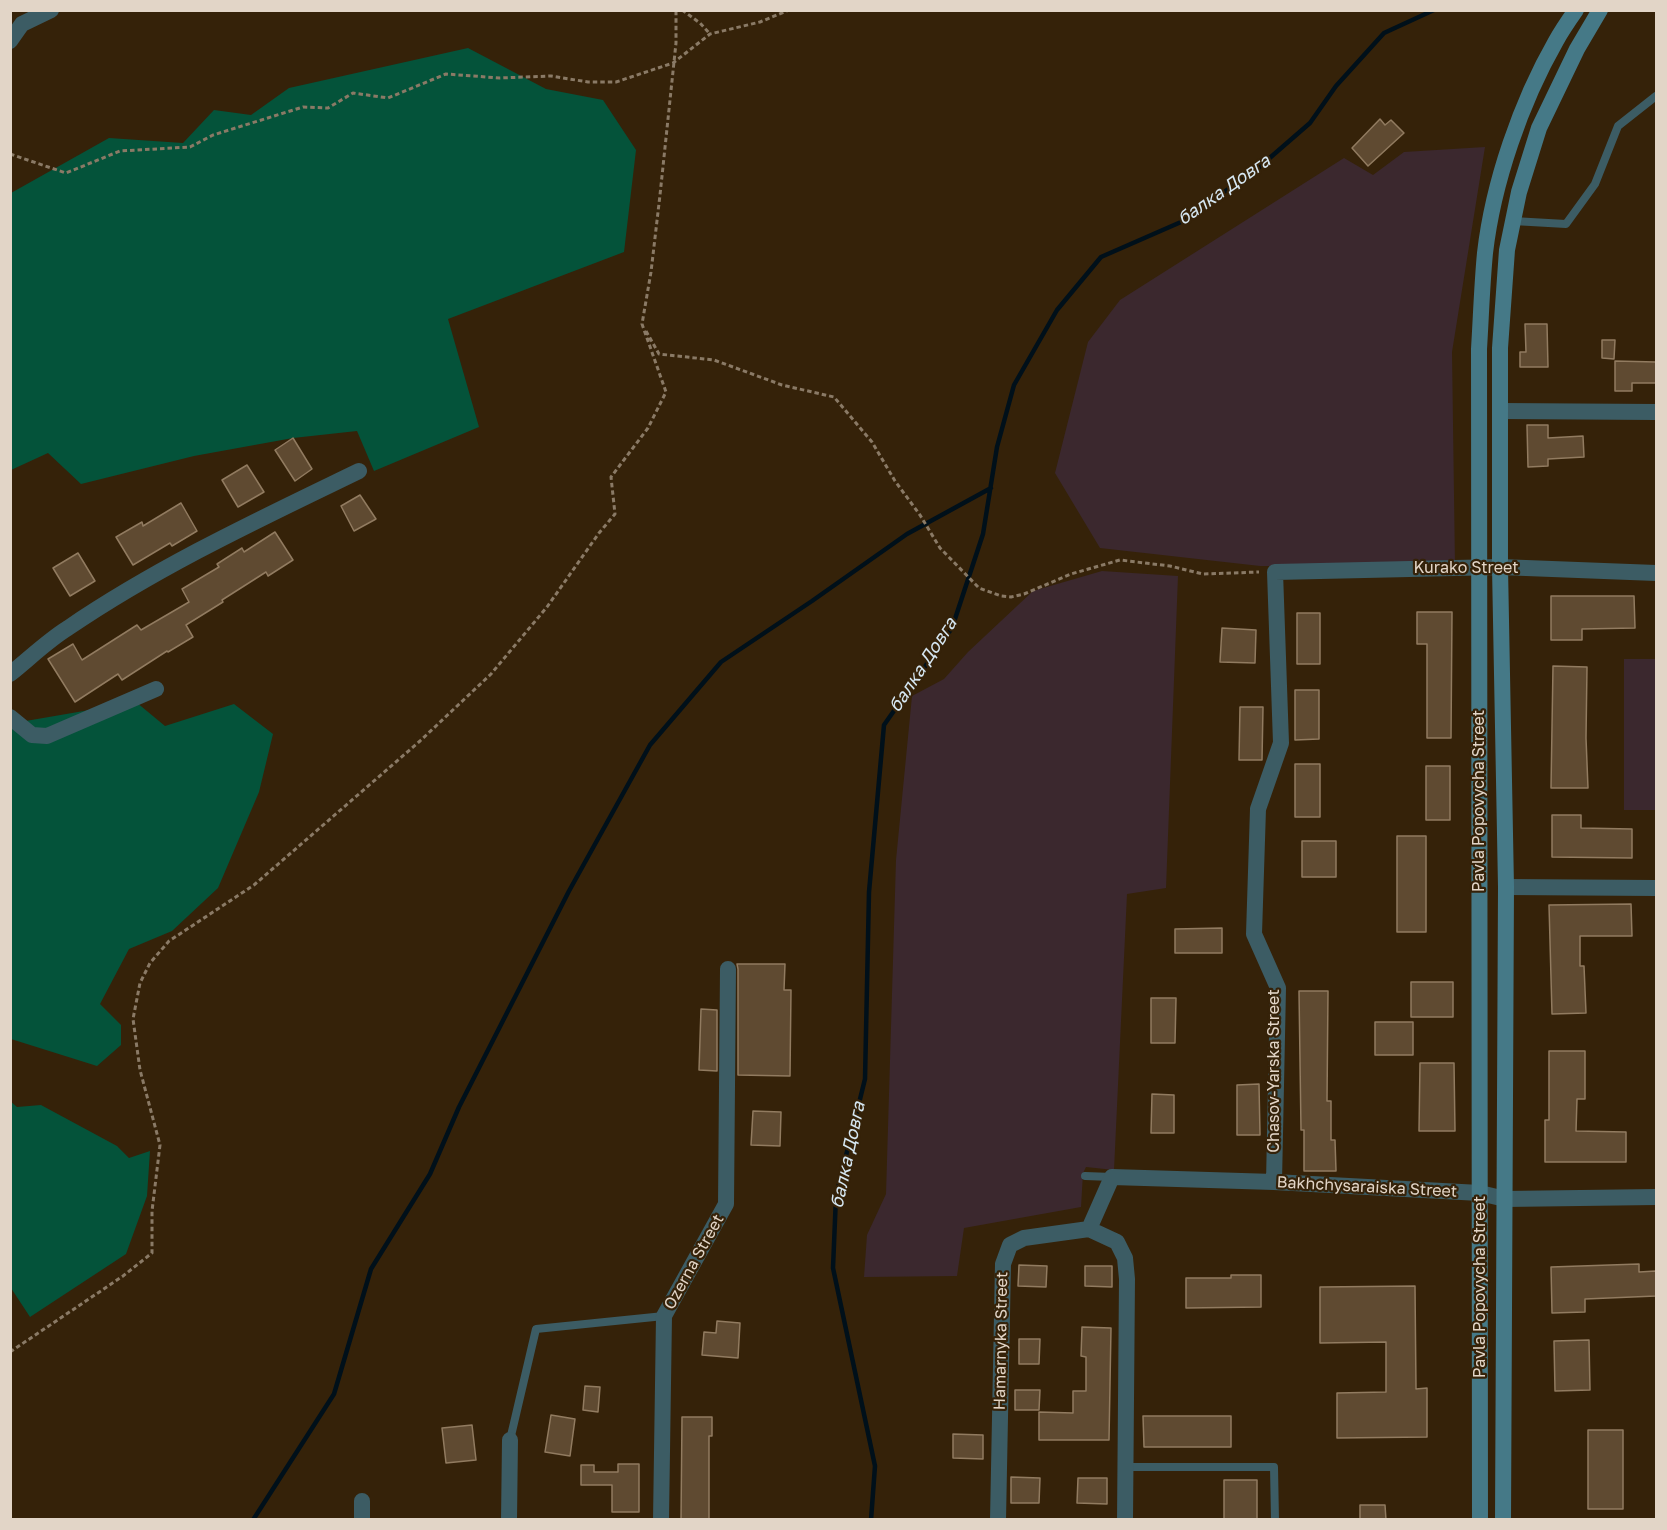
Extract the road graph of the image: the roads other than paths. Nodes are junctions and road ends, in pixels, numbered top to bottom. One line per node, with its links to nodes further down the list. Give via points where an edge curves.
1 (51, 10): 4 (street, via 22,24)
2 (1576, 10): 10 (main road, Pavla Popovycha Street, via 1556,40 1515,128 1497,189 1486,251 1479,349)
3 (1600, 10): 6 (main road, Pavla Popovycha Street, via 1539,128)
4 (10, 41)
5 (1656, 96): 6 (lane, via 1618,126 1595,184 1566,224)
6 (1513, 221): 7 (main road, Pavla Popovycha Street, via 1501,337)
7 (1501, 411): 8 (street); 11 (main road, Pavla Popovycha Street)
8 (1656, 412)
9 (359, 471): 14 (street, via 227,535 124,592 65,629)
10 (1478, 567): 11 (street, Kurako Street); 12 (street, Kurako Street); 23 (main road, Pavla Popovycha Street)
11 (1500, 567): 13 (street, Kurako Street); 17 (main road, Pavla Popovycha Street)
12 (1275, 572): 22 (street, Chasov-Yarska Street, via 1281,743 1258,809 1254,934 1278,988)
13 (1656, 573)
14 (10, 674)
15 (156, 688): 16 (street, via 48,736 32,735)
16 (10, 717)
17 (1506, 887): 18 (street); 25 (main road, Pavla Popovycha Street)
18 (1656, 888)
19 (728, 969): 27 (street, Ozerna Street, via 726,1204)
20 (1085, 1176): 21 (lane)
21 (1112, 1177): 22 (street, Bakhchysaraiska Street); 26 (street)
22 (1274, 1182): 23 (street, Bakhchysaraiska Street)
23 (1480, 1193): 25 (street, Bakhchysaraiska Street); 37 (main road, Pavla Popovycha Street)
24 (1656, 1197): 25 (street, Bakhchysaraiska Street)
25 (1505, 1198): 38 (main road, Pavla Popovycha Street)
26 (1089, 1228): 29 (street, via 1117,1242 1125,1258); 34 (street, Hamarnyka Street, via 1024,1238 1010,1245 1003,1264)
27 (664, 1316): 28 (lane, via 536,1329); 33 (street, Ozerna Street)
28 (510, 1440): 32 (street)
29 (1126, 1467): 35 (street); 36 (lane, via 1274,1467)
30 (362, 1501): 31 (street)
31 (362, 1520)
32 (509, 1520)
33 (661, 1520)
34 (998, 1520)
35 (1125, 1520)
36 (1275, 1520)
37 (1480, 1520)
38 (1503, 1520)

